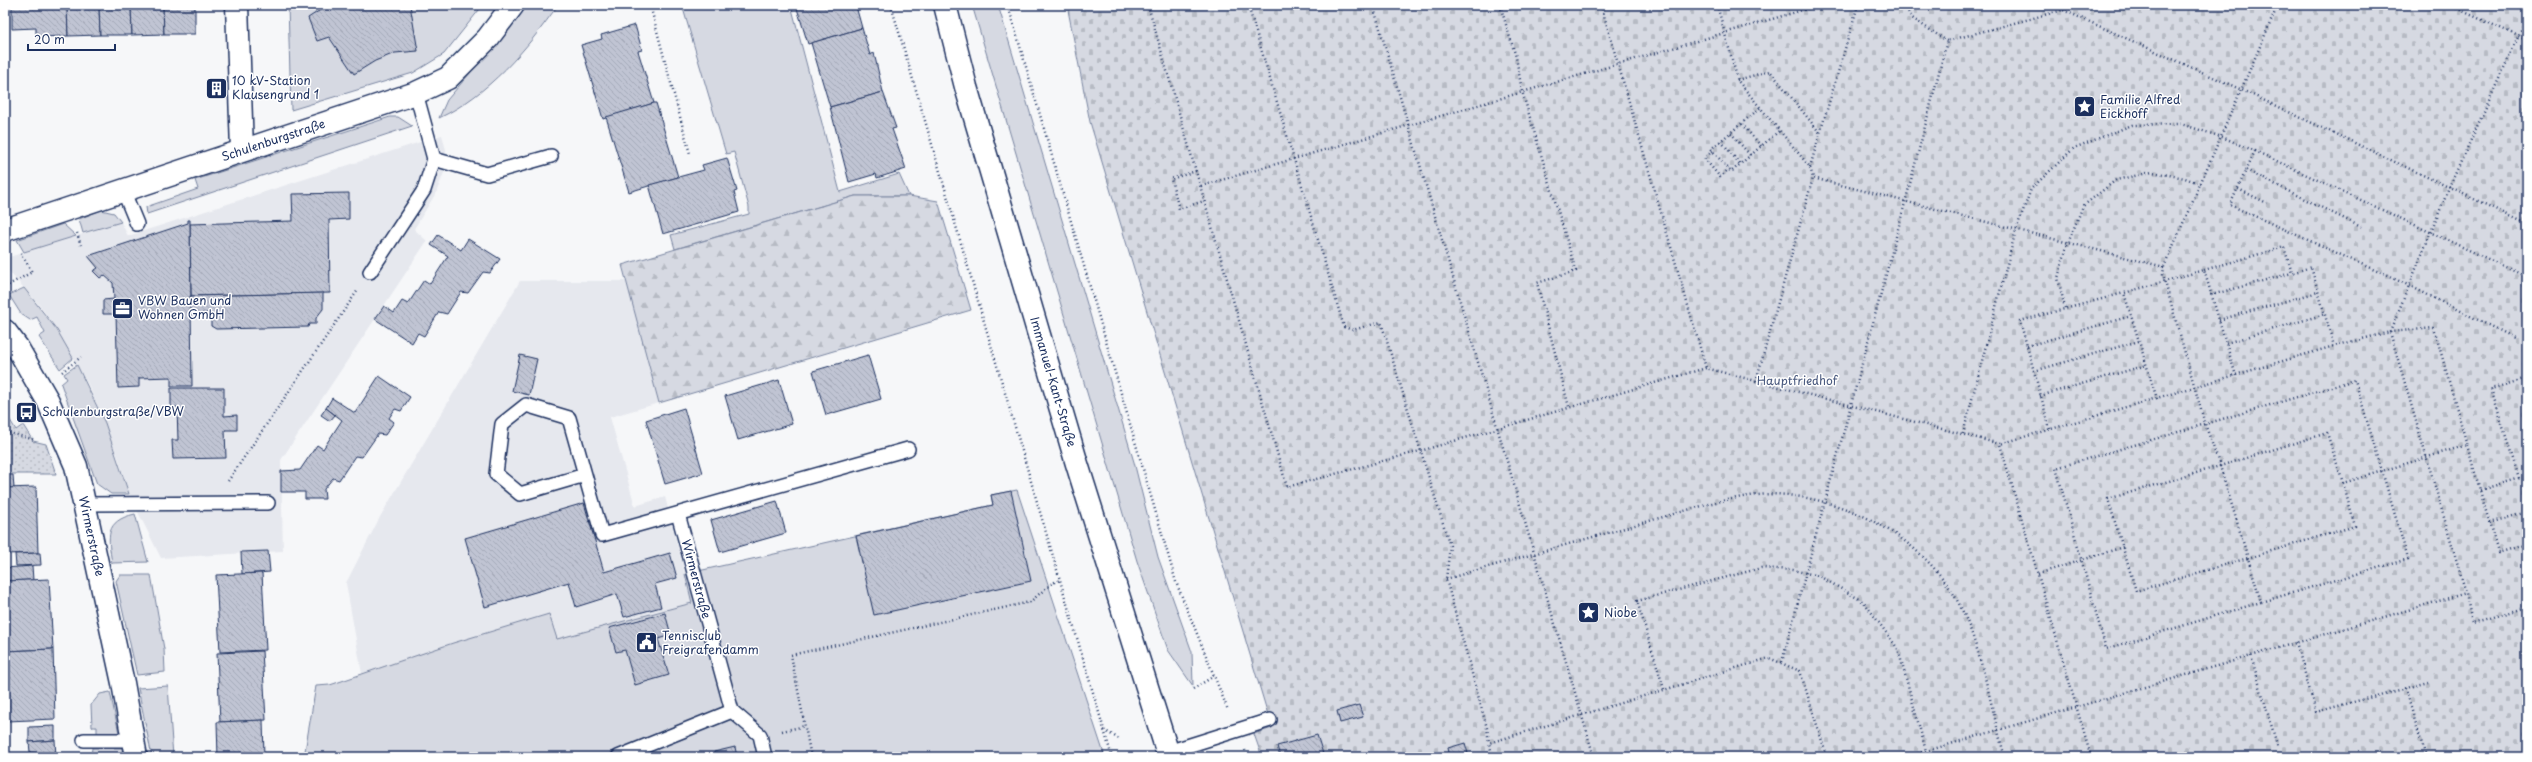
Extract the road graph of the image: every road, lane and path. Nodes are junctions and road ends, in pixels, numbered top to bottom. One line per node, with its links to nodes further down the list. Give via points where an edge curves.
1 (237, 5): 40 (street)
2 (513, 5): 30 (street, Schulenburgstraße, via 488,38 448,78)
3 (650, 5): 43 (path)
4 (891, 5): 135 (path)
5 (945, 5): 161 (street, Immanuel-Kant-Straße, via 966,87 1074,457)
6 (1008, 5): 143 (path, via 1176,582)
7 (1148, 5): 52 (path)
8 (1248, 5): 47 (path)
9 (1373, 5): 33 (path)
10 (1500, 5): 29 (path, via 1516,57)
11 (1601, 5): 26 (path)
12 (1717, 5): 22 (path)
13 (1820, 5): 22 (path)
14 (1858, 5): 36 (path)
15 (1904, 5): 25 (path, via 1912,18)
16 (2062, 5): 20 (path)
17 (2082, 5): 20 (path)
18 (2278, 5): 28 (path)
19 (2448, 5): 23 (path)
20 (2064, 10): 25 (path); 28 (path)
21 (2527, 18): 23 (path)
22 (1725, 33): 26 (path); 27 (path)
23 (2518, 36): 24 (path); 56 (path)
24 (2527, 40)
25 (1947, 41): 59 (path)
26 (1618, 63): 29 (path); 94 (path)
27 (1737, 80): 31 (path); 36 (path, via 1770,72)
28 (2242, 90): 37 (path); 56 (path)
29 (1522, 91): 33 (path); 104 (path, via 1576,271 1537,283)
30 (416, 93): 40 (street, Schulenburgstraße); 46 (lane)
31 (1760, 108): 32 (path); 34 (path)
32 (1742, 124): 35 (path); 39 (path)
33 (1408, 125): 47 (path); 106 (path)
34 (1779, 131): 39 (path); 49 (path)
35 (1731, 133): 38 (path); 44 (path)
36 (1820, 133): 49 (path)
37 (2222, 137): 42 (path); 54 (path); 66 (path, via 2181,124 2132,125 2074,148 2031,189)
38 (1722, 141): 41 (path, via 1711,149); 48 (path)
39 (1761, 146): 44 (path)
40 (242, 150): 58 (street, Schulenburgstraße)
41 (1713, 150): 50 (path); 50 (path, via 1704,158 1720,177)
42 (2255, 152): 51 (path); 67 (path)
43 (690, 154)
44 (1750, 155): 48 (path)
45 (551, 156): 46 (lane, via 487,174)
46 (434, 159): 72 (lane, via 424,190)
47 (1292, 159): 55 (path); 112 (path, via 1344,327 1353,330 1381,322)
48 (1740, 164): 50 (path, via 1730,172)
49 (1810, 168): 53 (path)
50 (1729, 169)
51 (2246, 170): 57 (path); 64 (path)
52 (1196, 171): 55 (path); 60 (path, via 1171,179 1179,209)
53 (1813, 178): 59 (path); 99 (path)
54 (2201, 184): 68 (path, via 2185,178 2152,172 2116,180 2084,206); 69 (path)
55 (1201, 186): 60 (path)
56 (2449, 188): 63 (path); 67 (path)
57 (2238, 189): 61 (path); 76 (path, via 2230,205)
58 (123, 190): 62 (lane); 65 (street, Schulenburgstraße)
59 (1907, 200): 66 (path); 103 (path)
60 (1204, 201): 112 (path, via 1287,487)
61 (2267, 203)
62 (137, 224)
63 (2527, 224)
64 (2361, 227)
65 (5, 230)
66 (2016, 230): 68 (path); 108 (path)
67 (2431, 231): 74 (path); 76 (path)
68 (2068, 243): 69 (path); 81 (path, via 2058,278)
69 (2164, 267): 75 (path)
70 (2204, 270): 73 (path, via 2284,247); 75 (path); 80 (path)
71 (32, 272): 77 (path)
72 (370, 272): 124 (path, via 222,490)
73 (2292, 273): 79 (path, via 2311,267); 80 (path)
74 (2527, 277)
75 (2164, 281): 78 (path); 100 (path)
76 (2408, 285): 86 (path); 87 (path)
77 (5, 287)
78 (2124, 292): 81 (path); 83 (path)
79 (2318, 292): 82 (path); 84 (path)
80 (2212, 295): 84 (path)
81 (2065, 308): 90 (path, via 2020,321)
82 (2325, 314): 89 (path); 91 (path)
83 (2131, 316): 88 (path); 90 (path)
84 (2219, 320): 89 (path)
85 (5, 332): 123 (street, Wirmerstraße, via 17,347 48,401 76,466)
86 (2390, 332): 91 (path); 110 (path, via 2434,328); 113 (path)
87 (2514, 338)
88 (2139, 342): 93 (path); 95 (path)
89 (2226, 343): 97 (path)
90 (2027, 346): 95 (path)
91 (2334, 346): 97 (path)
92 (81, 358): 96 (path)
93 (2147, 365): 101 (path); 102 (path)
94 (1706, 368): 99 (path); 104 (path)
95 (2034, 370): 101 (path)
96 (62, 372)
97 (2236, 376): 100 (path)
98 (2527, 378): 118 (path, via 2491,390)
99 (1756, 381): 103 (path)
100 (2194, 388): 102 (path); 105 (path)
101 (2040, 396): 107 (path)
102 (2157, 399): 107 (path)
103 (1852, 404): 108 (path); 121 (path)
104 (1569, 407): 106 (path)
105 (2204, 424): 114 (path); 115 (path, via 2355,380); 132 (path, via 2056,468)
106 (1498, 429): 112 (path); 130 (path)
107 (2050, 429): 109 (path)
108 (1963, 434): 109 (path)
109 (2000, 444): 134 (path)
110 (2467, 445): 113 (path); 120 (path)
111 (908, 449): 126 (lane)
112 (1420, 452): 136 (path, via 1450,546)
113 (2427, 458): 115 (path); 137 (path)
114 (2220, 466): 119 (path, via 2327,433); 129 (path, via 2108,498); 131 (path)
115 (2382, 471): 119 (path); 138 (path, via 2408,559)
116 (585, 475): 116 (lane, via 520,494 496,474 502,424 526,405 570,418); 126 (lane, via 602,535)
117 (2527, 476): 118 (path)
118 (2519, 478): 120 (path)
119 (2342, 483): 131 (path, via 2355,526)
120 (2480, 490): 127 (path)
121 (1824, 501): 130 (path, via 1786,495 1742,497 1712,503); 133 (path); 154 (path, via 1862,514 1894,532 1926,559 1952,591 1979,656)
122 (268, 503): 124 (lane)
123 (86, 504): 124 (lane); 158 (street, Wirmerstraße)
124 (223, 504)
125 (2527, 512): 127 (path)
126 (678, 514): 149 (lane, Wirmerstraße)
127 (2489, 523): 128 (path, via 2498,553)
128 (2527, 544)
129 (2123, 547): 131 (path, via 2136,591); 132 (path)
130 (1534, 554): 136 (path); 150 (path)
131 (2248, 558): 138 (path)
132 (2081, 560): 134 (path); 138 (path, via 2106,649)
133 (1806, 573): 142 (path); 147 (path, via 1761,568 1637,601); 160 (path, via 1819,576 1864,602 1898,649)
134 (2038, 574): 148 (path)
135 (1060, 580): 152 (path); 164 (path, via 1052,583 1030,602 791,655)
136 (1446, 580): 157 (path, via 1488,728)
137 (2466, 592): 139 (path, via 2472,623); 140 (path)
138 (2260, 602)
139 (2527, 607)
140 (2296, 642): 141 (path); 146 (path, via 2316,712)
141 (2251, 656): 148 (path); 159 (path)
142 (1782, 662): 147 (path, via 1769,658); 168 (path, via 1800,671)
143 (1214, 676): 145 (path); 153 (path)
144 (2428, 682): 146 (path)
145 (1193, 688)
146 (2406, 688): 172 (path)
147 (1664, 690): 150 (path)
148 (2076, 707): 154 (path); 171 (path)
149 (732, 711): 162 (lane); 163 (lane, via 760,735)
150 (1582, 715): 157 (path); 167 (path)
151 (1270, 720): 153 (lane)
152 (1104, 730): 155 (path); 165 (path)
153 (1237, 730): 161 (lane)
154 (1997, 730): 160 (path); 170 (path)
155 (1119, 739)
156 (84, 740): 158 (lane)
157 (1489, 743): 166 (path)
158 (134, 748)
159 (2278, 748)
160 (1926, 751): 169 (path)
161 (1168, 754)
162 (618, 757)
163 (765, 757)
164 (811, 757)
165 (1112, 757)
166 (1493, 757)
167 (1594, 757)
168 (1827, 757)
169 (1906, 757)
170 (2005, 757)
171 (2091, 757)
172 (2426, 757)

